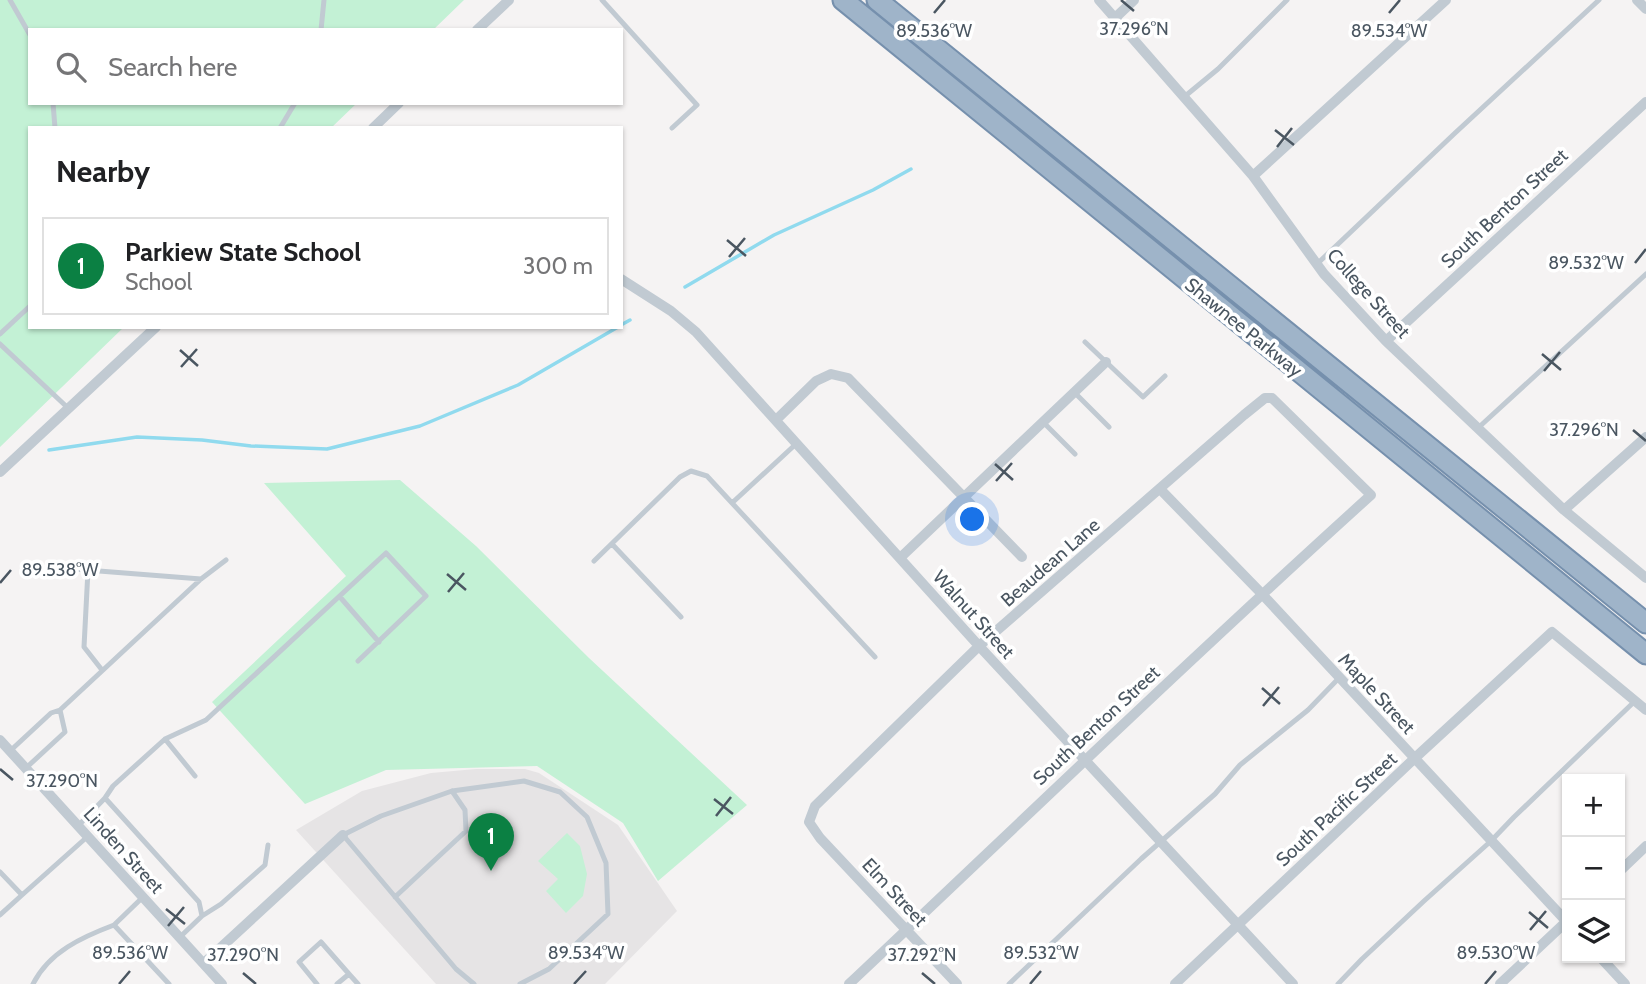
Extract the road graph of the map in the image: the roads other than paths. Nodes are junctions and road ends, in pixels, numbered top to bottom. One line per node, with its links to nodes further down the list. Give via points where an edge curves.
1 (10, 0): 17 (lane)
2 (324, 0): 15 (lane)
3 (509, 0): 16 (street)
4 (602, 0): 26 (lane, via 696,105)
5 (843, 0): 69 (highway, Shawnee Parkway)
6 (877, 0): 66 (highway, Shawnee Parkway)
7 (1099, 0): 14 (street, College Street)
8 (1134, 0): 14 (street)
9 (1287, 0): 18 (lane)
10 (1446, 0): 27 (street)
11 (1600, 0): 28 (lane)
12 (1637, 0): 13 (street)
13 (1646, 9)
14 (1115, 18): 18 (street, College Street)
15 (321, 28)
16 (479, 28)
17 (28, 32)
18 (1184, 97): 27 (street, College Street)
19 (1646, 102): 34 (street, South Benton Street)
20 (53, 105): 23 (lane)
21 (294, 105): 24 (lane)
22 (397, 105): 25 (street)
23 (55, 126)
24 (281, 126)
25 (375, 126)
26 (672, 128)
27 (1253, 176): 28 (street, College Street)
28 (1317, 264): 34 (street, College Street)
29 (1646, 274): 44 (lane)
30 (623, 280): 41 (street, Walnut Street, via 696,332)
31 (28, 308): 33 (lane)
32 (154, 329): 40 (street)
33 (0, 334)
34 (1386, 341): 44 (street, College Street)
35 (1085, 342): 37 (lane)
36 (0, 344): 40 (lane)
37 (1106, 362): 38 (lane, via 1143,397); 39 (street)
38 (1165, 376)
39 (1074, 392): 42 (street); 43 (lane)
40 (68, 408): 48 (street)
41 (776, 420): 46 (street, Walnut Street); 51 (street, via 816,381 831,374 848,378)
42 (1043, 422): 47 (lane); 51 (street)
43 (1109, 427)
44 (1478, 428): 53 (street, College Street)
45 (1646, 437): 53 (street)
46 (797, 443): 52 (lane); 56 (street, Walnut Street)
47 (1075, 454)
48 (0, 472)
49 (1160, 489): 50 (street, Beaudean Lane, via 1244,415 1265,398 1272,398); 63 (street, Maple Street); 68 (street, Beaudean Lane)
50 (1371, 495): 63 (street, South Benton Street)
51 (965, 496): 55 (street); 56 (street)
52 (732, 503): 54 (lane, via 708,476 691,471); 70 (lane)
53 (1564, 510): 61 (street, College Street)
54 (612, 544): 58 (lane); 65 (lane)
55 (1022, 557)
56 (900, 558): 68 (street, Walnut Street)
57 (226, 560): 62 (lane)
58 (594, 561)
59 (48, 567): 60 (lane)
60 (88, 570): 62 (lane); 72 (lane, via 85,647)
61 (1646, 578)
62 (201, 579): 72 (lane)
63 (1262, 594): 73 (street, Maple Street); 81 (street, South Benton Street)
64 (340, 597): 67 (lane); 67 (lane, via 386,554 426,596); 77 (lane, via 206,720)
65 (681, 617)
66 (1646, 623)
67 (379, 642): 71 (lane)
68 (979, 646): 81 (street, Walnut Street); 86 (street, Beaudean Lane, via 815,806)
69 (1646, 654)
70 (875, 657)
71 (358, 661)
72 (102, 670): 75 (lane)
73 (1339, 678): 80 (street, Maple Street); 91 (lane)
74 (1635, 701): 76 (street); 80 (street, South Pacific Street, via 1552,632); 90 (lane)
75 (60, 710): 79 (lane); 82 (lane, via 65,732)
76 (1646, 710)
77 (164, 739): 83 (lane); 85 (lane)
78 (0, 740): 79 (street, Linden Street)
79 (10, 751): 82 (street, Linden Street)
80 (1414, 759): 90 (street, Maple Street); 103 (street, South Pacific Street)
81 (1085, 760): 91 (street, Walnut Street); 105 (street, South Benton Street)
82 (26, 768): 87 (street, Linden Street)
83 (195, 776)
84 (452, 791): 88 (lane); 98 (lane, via 464,810 466,831); 117 (lane, via 524,781 560,792 587,817 606,863 608,914 549,970)
85 (105, 798): 87 (lane); 100 (lane, via 199,902)
86 (809, 822): 105 (street, Elm Street)
87 (78, 826): 89 (street, Linden Street)
88 (342, 835): 98 (lane); 107 (street)
89 (88, 836): 96 (lane); 97 (street, Linden Street)
90 (1491, 841): 101 (street, Maple Street); 123 (lane)
91 (1161, 842): 103 (street, Walnut Street); 120 (lane)
92 (268, 845): 100 (lane, via 265,865)
93 (1646, 846): 94 (street)
94 (1625, 866)
95 (0, 872): 96 (lane)
96 (22, 895): 99 (lane)
97 (143, 897): 102 (lane); 106 (street, Linden Street)
98 (395, 897): 116 (lane)
99 (0, 915)
100 (202, 916): 106 (lane)
101 (1562, 916)
102 (114, 925): 110 (lane, via 61,950); 111 (lane)
103 (1238, 925): 121 (street, South Pacific Street); 122 (street, Walnut Street)
104 (1562, 926): 124 (street)
105 (906, 930): 118 (street, South Benton Street); 119 (street, Elm Street)
106 (180, 937): 107 (street, Linden Street)
107 (204, 963): 112 (street, Linden Street)
108 (1606, 963): 125 (street)
109 (349, 974): 113 (lane, via 321,942 299,962); 114 (lane); 115 (lane)
110 (33, 984)
111 (169, 984)
112 (222, 984)
113 (317, 984)
114 (337, 984)
115 (358, 984)
116 (474, 984)
117 (520, 984)
118 (849, 984)
119 (957, 984)
120 (1009, 984)
121 (1175, 984)
122 (1293, 984)
123 (1338, 984)
124 (1500, 984)
125 (1625, 984)

